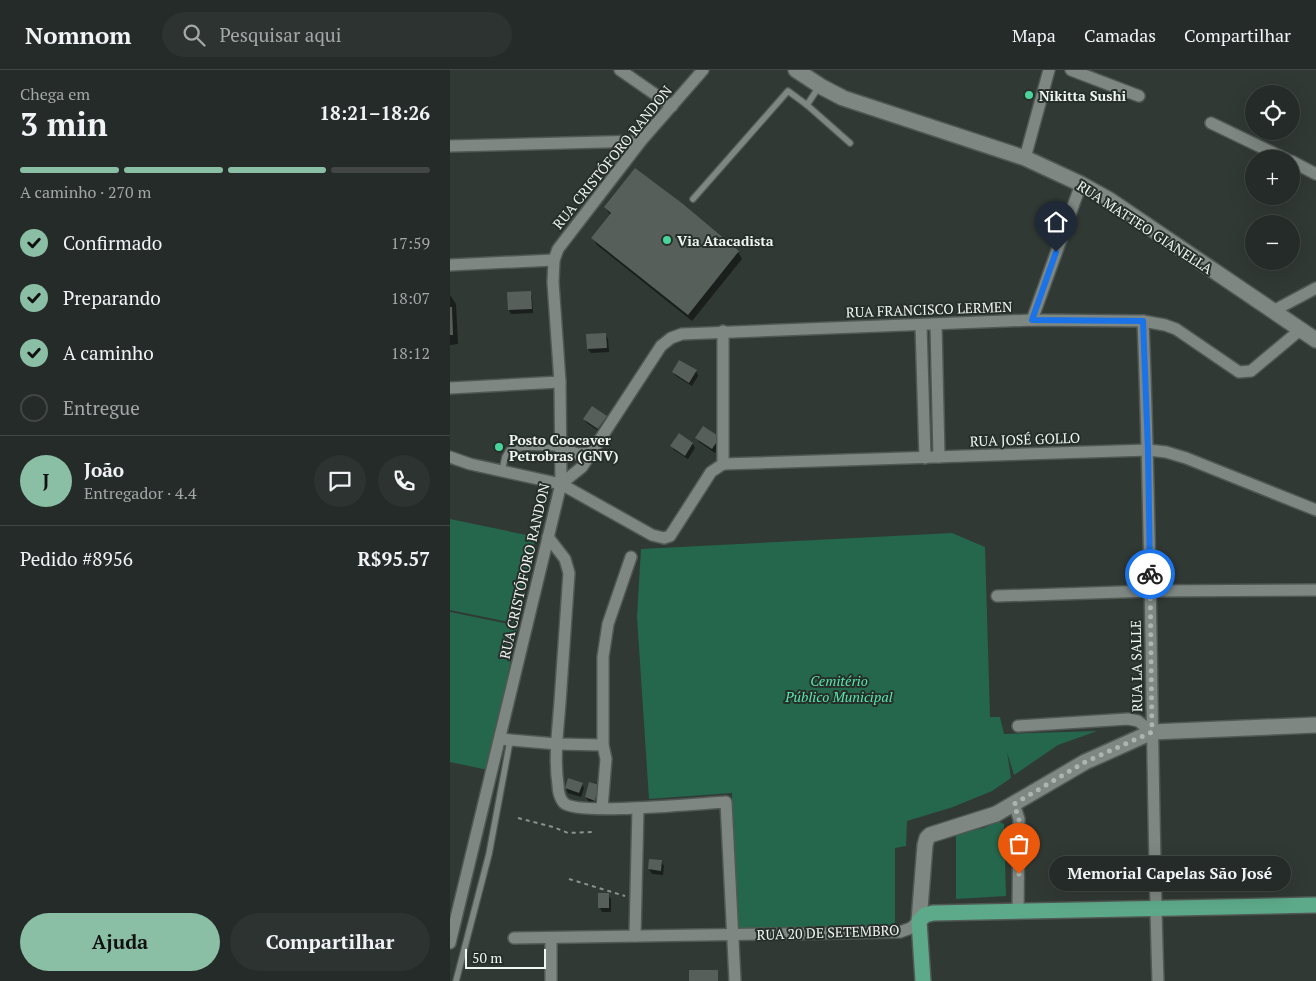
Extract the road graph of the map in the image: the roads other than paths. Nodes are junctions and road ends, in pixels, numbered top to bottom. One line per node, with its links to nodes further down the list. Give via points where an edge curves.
1 (620, 70): 9 (street)
2 (703, 70): 9 (street, RUA CRISTÓFORO RANDON)
3 (796, 70): 6 (main road, RUA MATTEO GIANELLA)
4 (1049, 70): 15 (street)
5 (1071, 70): 7 (street)
6 (820, 86): 8 (lane); 15 (main road, RUA MATTEO GIANELLA, via 843,98)
7 (1139, 96)
8 (807, 105): 12 (lane); 19 (lane, via 788,91)
9 (672, 106): 11 (street, RUA CRISTÓFORO RANDON)
10 (1210, 122): 14 (street)
11 (641, 141): 13 (street); 20 (street, RUA CRISTÓFORO RANDON, via 558,249)
12 (850, 143)
13 (450, 146)
14 (1268, 150)
15 (1025, 158): 18 (main road, RUA MATTEO GIANELLA)
16 (1300, 166): 17 (street)
17 (1316, 174)
18 (1081, 184): 23 (main road, RUA MATTEO GIANELLA); 24 (street)
19 (694, 199)
20 (554, 260): 21 (street); 31 (street, RUA CRISTÓFORO RANDON)
21 (450, 265)
22 (1316, 288): 23 (street)
23 (1273, 311): 28 (main road, RUA MATTEO GIANELLA)
24 (1032, 320): 25 (street, RUA FRANCISCO LERMEN); 27 (street, RUA FRANCISCO LERMEN)
25 (1143, 321): 28 (street, RUA FRANCISCO LERMEN, via 1176,329 1239,372 1251,371); 34 (street, RUA LA SALLE)
26 (921, 325): 27 (street, RUA FRANCISCO LERMEN); 29 (street, RUA FRANCISCO LERMEN); 38 (street)
27 (936, 325): 37 (street)
28 (1300, 330): 30 (main road, RUA MATTEO GIANELLA)
29 (723, 331): 35 (street, RUA FRANCISCO LERMEN, via 682,334 661,346); 39 (street)
30 (1316, 340)
31 (560, 382): 32 (street); 33 (street, RUA CRISTÓFORO RANDON)
32 (450, 388)
33 (562, 448): 35 (street, via 577,454); 40 (lane, via 510,450); 41 (street, RUA CRISTÓFORO RANDON)
34 (1148, 450): 37 (street, RUA JOSÉ GOLLO); 42 (street, RUA JOSÉ GOLLO, via 1186,458); 46 (street, RUA LA SALLE)
35 (592, 453): 41 (street, RUA FRANCISCO LERMEN, via 582,467)
36 (450, 457): 40 (street)
37 (939, 457): 38 (street, RUA JOSÉ GOLLO)
38 (925, 458): 39 (street, RUA JOSÉ GOLLO)
39 (724, 464): 41 (street, via 711,472 670,536 664,538)
40 (502, 471): 41 (street)
41 (561, 484): 43 (street, RUA CRISTÓFORO RANDON)
42 (1316, 510)
43 (548, 537): 51 (street, RUA CRISTÓFORO RANDON); 52 (street, via 566,559 569,573)
44 (632, 557): 53 (street, via 608,624 603,657)
45 (1316, 590): 46 (street)
46 (1150, 591): 47 (street); 50 (street, RUA LA SALLE)
47 (997, 596)
48 (1316, 725): 50 (main road)
49 (1018, 726): 50 (street, via 1128,719 1138,721)
50 (1152, 732): 54 (main road, via 1085,762); 58 (street, RUA LA SALLE)
51 (505, 740): 52 (street); 65 (street, RUA CRISTÓFORO RANDON); 66 (lane, via 490,854)
52 (557, 744): 53 (street); 55 (street, via 557,785 564,802 570,806)
53 (603, 745): 55 (street, via 606,759)
54 (1014, 804): 59 (street, via 1019,819); 60 (main road, via 996,814 927,838)
55 (602, 808): 56 (street)
56 (638, 808): 61 (street, via 726,802); 62 (street)
57 (1316, 905): 58 (main road, RUA 20 DE SETEMBRO)
58 (1156, 908): 59 (main road, RUA 20 DE SETEMBRO); 70 (street, RUA LA SALLE)
59 (1018, 911): 60 (main road, RUA 20 DE SETEMBRO, via 933,913)
60 (919, 921): 61 (street, RUA 20 DE SETEMBRO, via 900,932); 69 (main road)
61 (733, 935): 62 (street, RUA 20 DE SETEMBRO); 68 (street)
62 (635, 936): 64 (street, RUA 20 DE SETEMBRO)
63 (514, 938): 64 (street, RUA 20 DE SETEMBRO)
64 (551, 938): 67 (street)
65 (450, 943)
66 (456, 981)
67 (551, 981)
68 (735, 981)
69 (924, 981)
70 (1158, 981)

